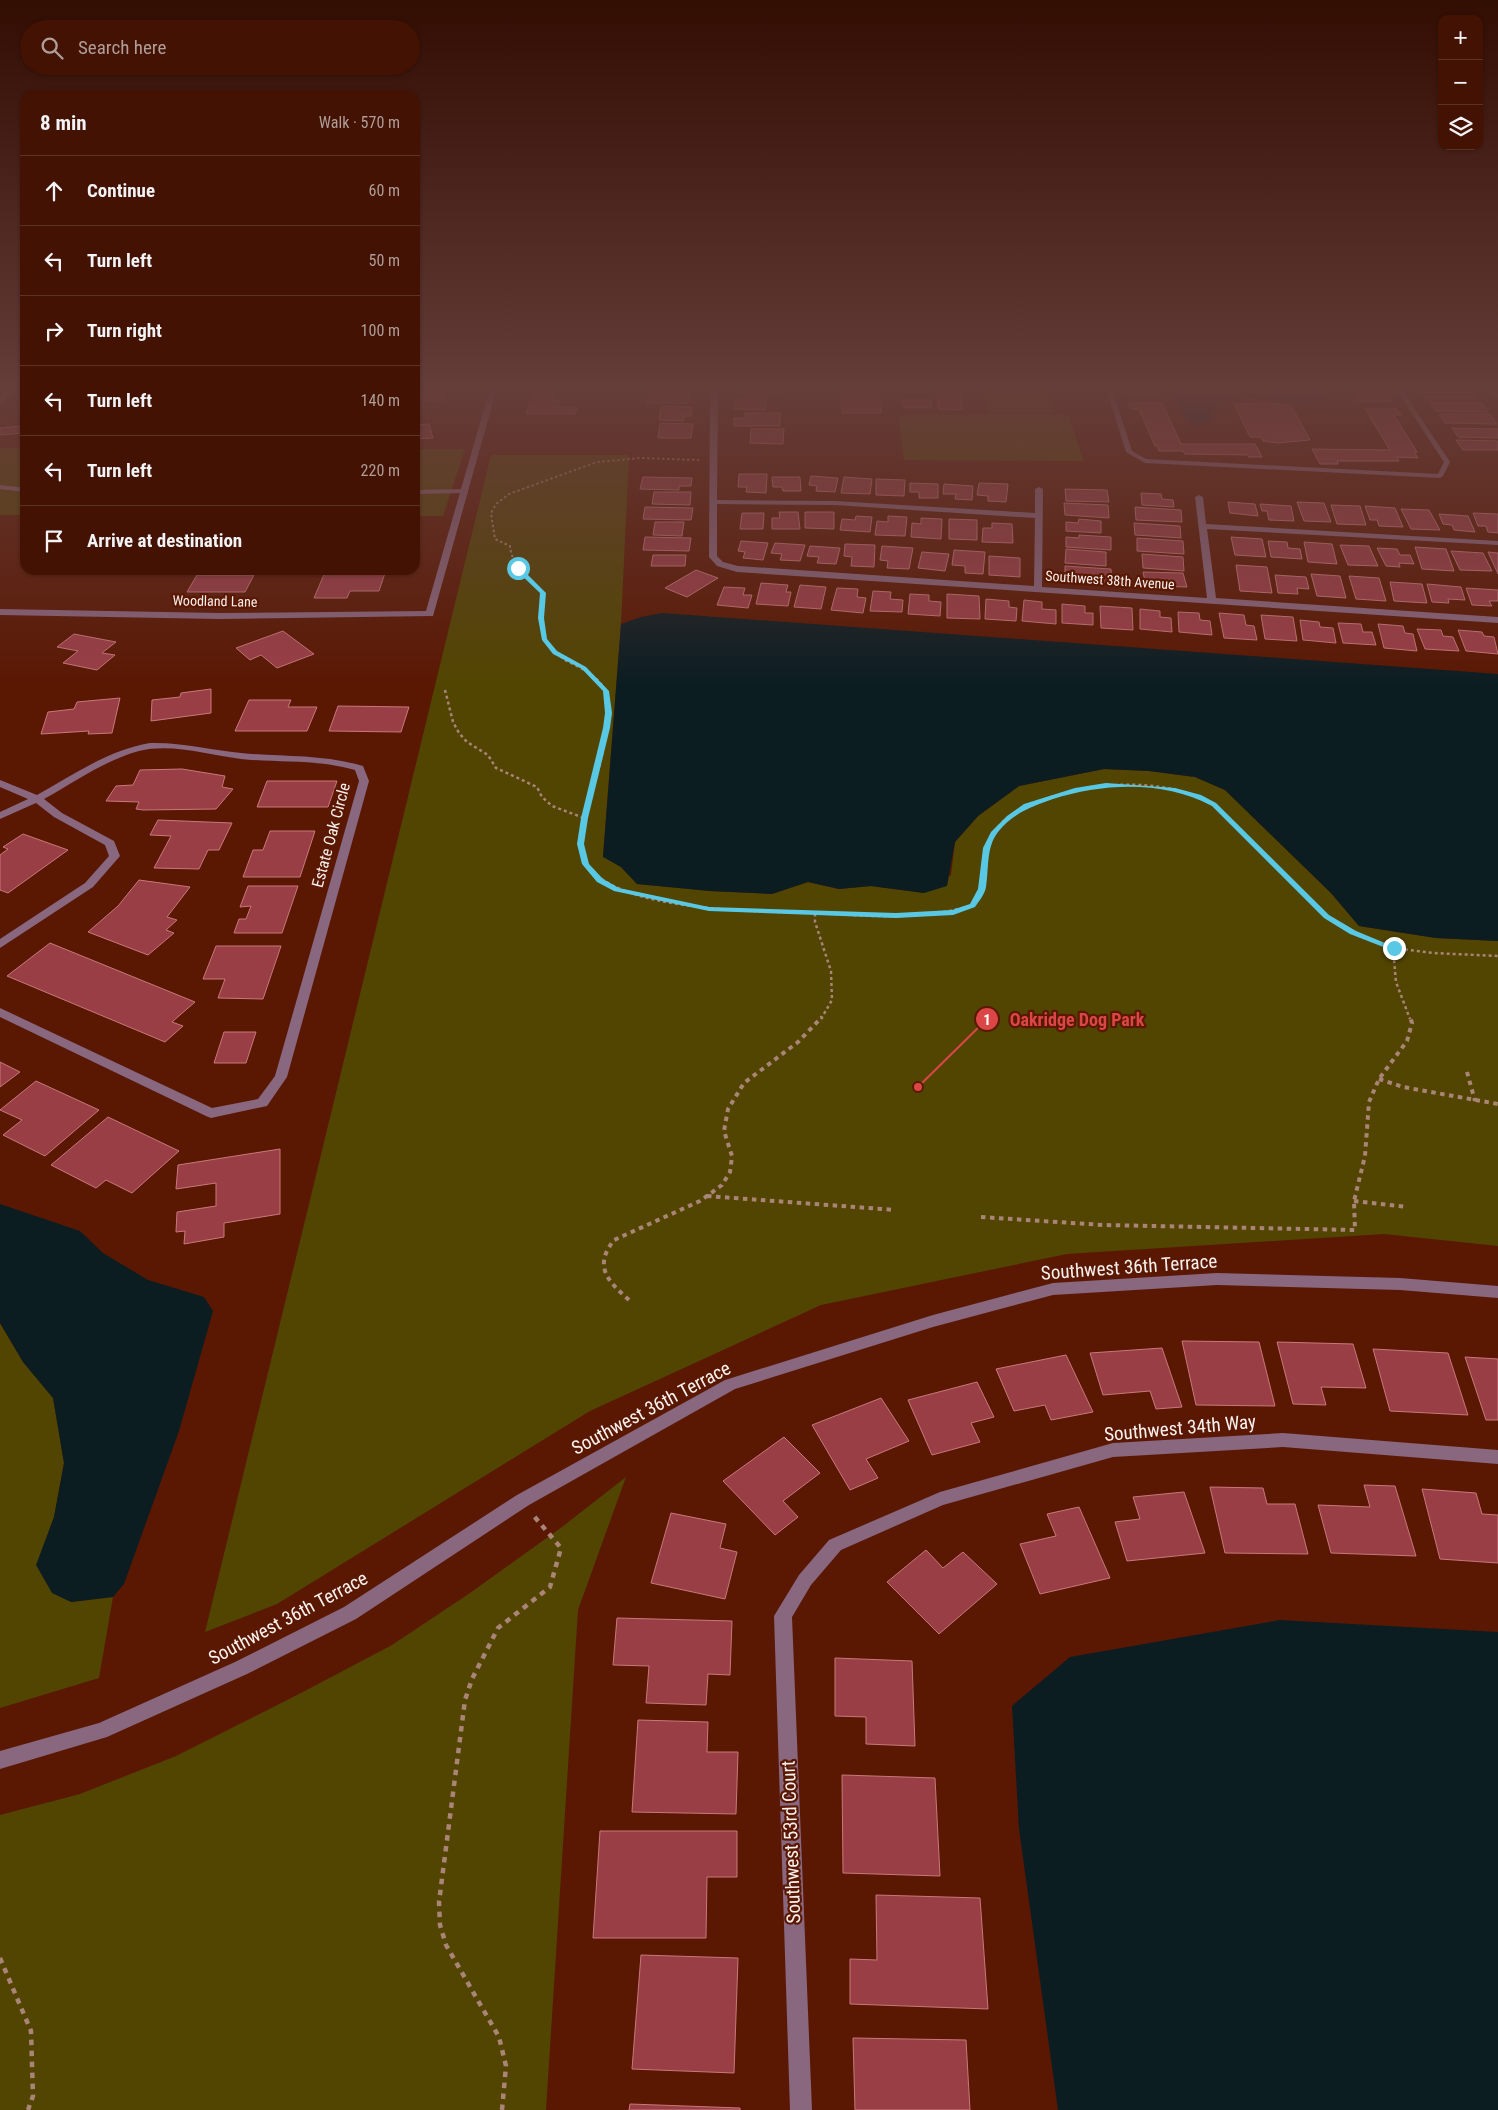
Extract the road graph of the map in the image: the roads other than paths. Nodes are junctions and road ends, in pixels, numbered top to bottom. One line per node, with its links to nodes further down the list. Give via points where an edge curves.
1 (466, 486): 6 (street)
2 (713, 486): 9 (street)
3 (0, 487): 4 (lane)
4 (20, 489)
5 (1039, 489): 10 (street)
6 (465, 491): 7 (lane); 15 (street, Woodland Lane, via 430,614 220,616)
7 (420, 492)
8 (1200, 497): 11 (street)
9 (713, 502): 10 (street, via 835,503); 13 (street, Southwest 38th Avenue, via 713,557 720,564 737,569)
10 (1038, 516): 13 (street)
11 (1203, 526): 12 (street); 14 (street)
12 (1498, 543)
13 (1038, 589): 14 (street, Southwest 38th Avenue)
14 (1212, 600): 16 (street, Southwest 38th Avenue)
15 (0, 612)
16 (1498, 620)
17 (0, 783): 18 (street)
18 (37, 799): 19 (street); 20 (street, via 58,815 110,844 115,856 89,886); 21 (street, Estate Oak Circle, via 106,761 140,748 168,747 341,762 359,768 364,781 281,1077 262,1103 211,1113)
19 (0, 816)
20 (0, 944)
21 (0, 1012)
22 (1498, 1292): 25 (street, Southwest 36th Terrace, via 1400,1284 1216,1279 1053,1290 914,1327 730,1384 522,1500 341,1617 241,1668 100,1731)
23 (1498, 1457): 24 (street, Southwest 34th Way, via 1283,1440 1113,1450 940,1499 835,1546)
24 (805, 1580): 26 (street, Southwest 53rd Court, via 783,1616)
25 (0, 1760)
26 (801, 2110)

